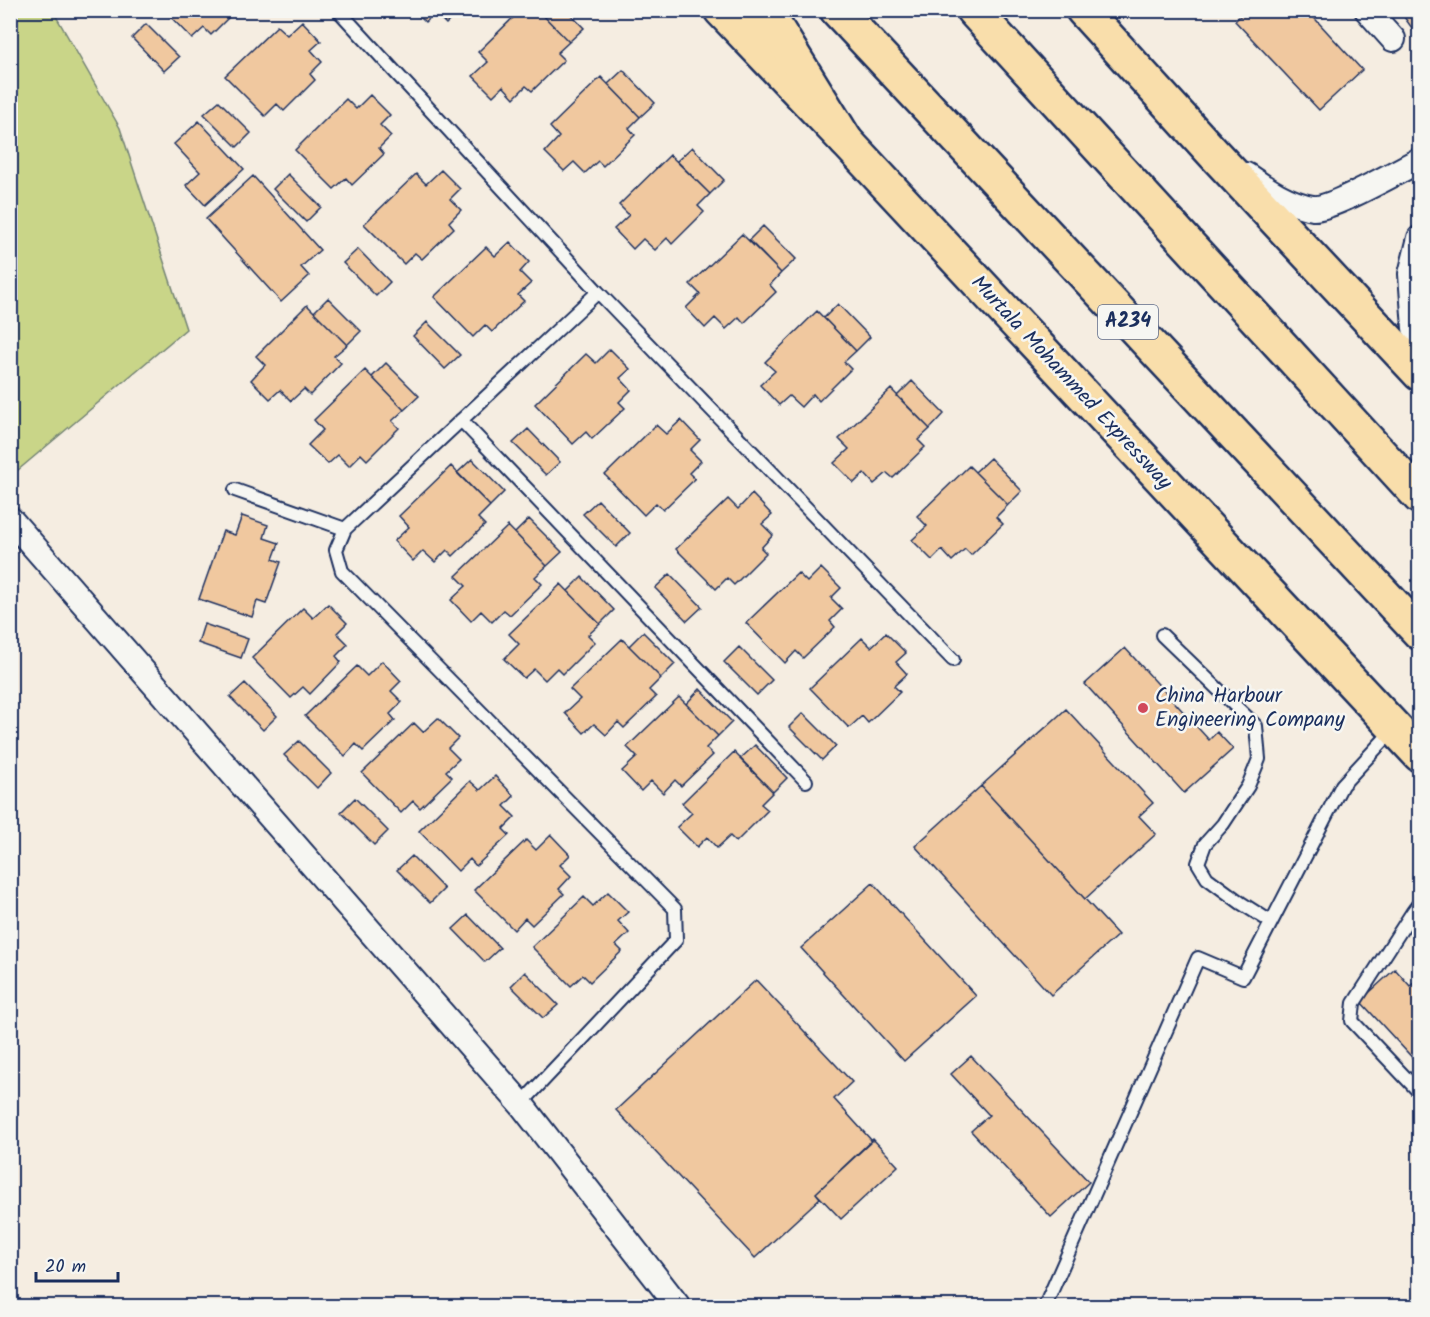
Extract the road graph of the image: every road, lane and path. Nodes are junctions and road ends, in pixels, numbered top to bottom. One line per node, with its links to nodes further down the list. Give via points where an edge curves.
1 (338, 10): 13 (lane)
2 (721, 10): 9 (highway, Murtala Mohammed Expressway)
3 (765, 10): 9 (highway)
4 (837, 10): 21 (highway, A234)
5 (973, 10): 18 (highway)
6 (1083, 10): 10 (highway)
7 (1367, 10): 8 (street)
8 (1393, 39)
9 (846, 141): 24 (highway, Murtala Mohammed Expressway)
10 (1214, 154): 11 (street, via 1286,200 1315,208 1344,199); 15 (highway)
11 (1419, 160)
12 (1419, 238): 14 (street, via 1411,274)
13 (598, 292): 16 (lane); 23 (lane)
14 (1419, 336)
15 (1419, 374)
16 (461, 420): 20 (lane); 26 (lane)
17 (235, 490): 20 (lane)
18 (1419, 497)
19 (10, 519): 31 (street)
20 (345, 529): 31 (lane, via 336,550 342,571 675,909 676,940)
21 (1419, 633)
22 (1162, 635): 29 (lane, via 1256,726 1259,759 1248,786 1205,844 1198,863 1207,878)
23 (953, 660)
24 (1394, 730): 25 (highway, Murtala Mohammed Expressway); 29 (lane, via 1342,785)
25 (1419, 755)
26 (806, 781)
27 (1419, 902): 28 (lane)
28 (1416, 917): 30 (lane, via 1354,1003 1352,1021)
29 (1271, 922): 33 (lane, via 1243,977 1198,958)
30 (1419, 1093)
31 (521, 1104): 32 (street)
32 (678, 1306)
33 (1045, 1306)

